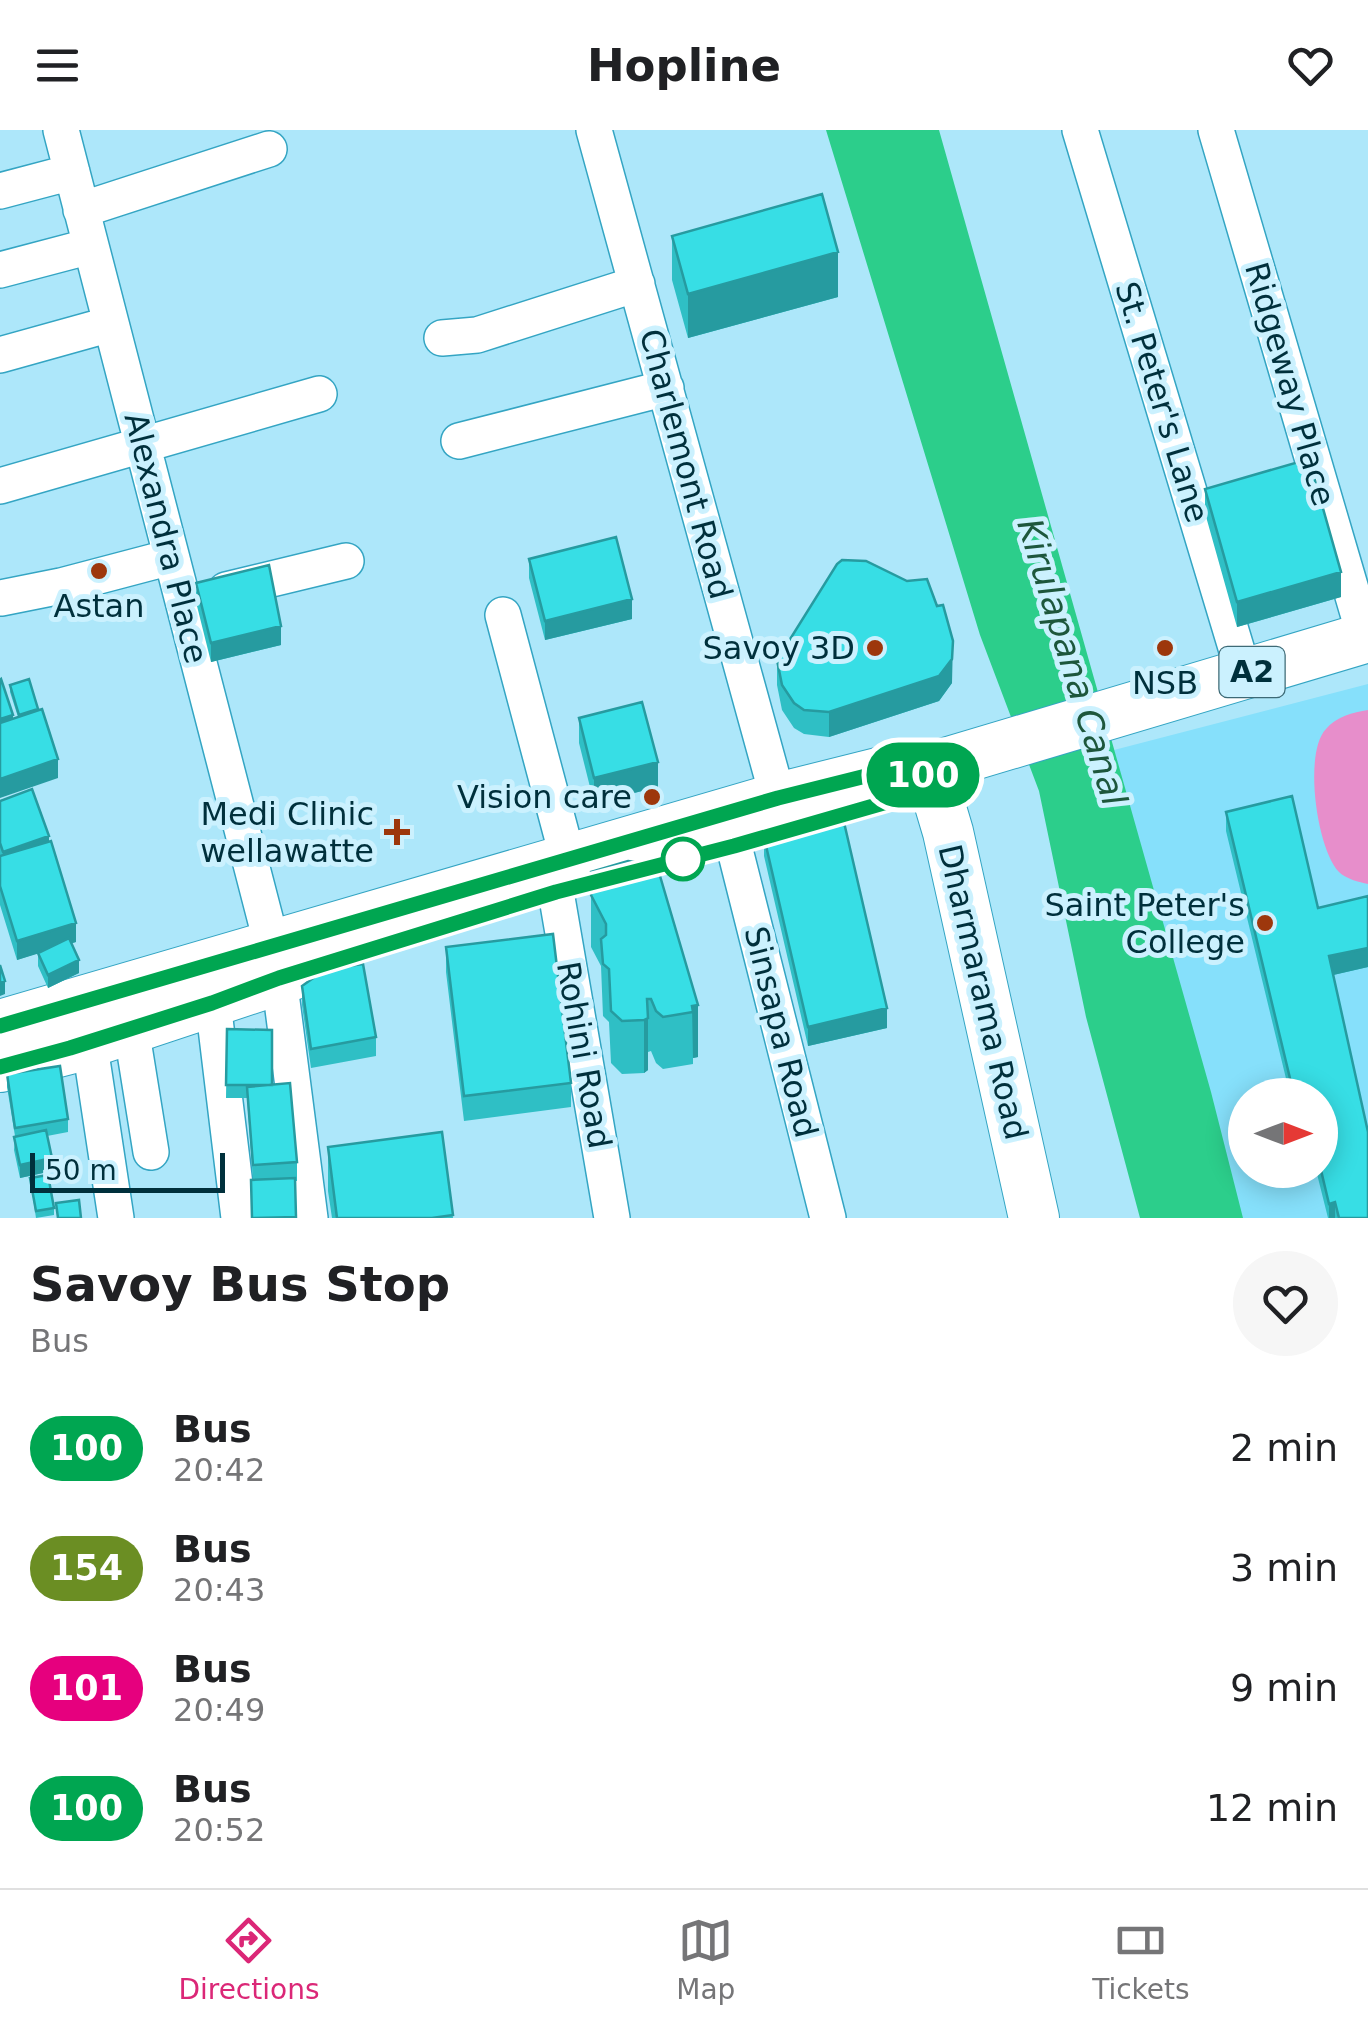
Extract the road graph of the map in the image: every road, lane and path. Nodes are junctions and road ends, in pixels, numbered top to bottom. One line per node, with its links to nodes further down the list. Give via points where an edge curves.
1 (61, 130): 6 (street, Alexandra Place)
2 (594, 130): 11 (street, Charlemont Road)
3 (1080, 130): 26 (street, St. Peter's Lane)
4 (1216, 130): 25 (street, Ridgeway Place)
5 (269, 150): 8 (street)
6 (72, 172): 7 (street); 8 (street, Alexandra Place)
7 (0, 191)
8 (82, 210): 9 (street, Alexandra Place)
9 (91, 246): 10 (street); 12 (street, Alexandra Place)
10 (0, 270)
11 (637, 284): 13 (street, via 476,335); 15 (street, Charlemont Road)
12 (111, 324): 14 (street); 18 (street, Alexandra Place)
13 (442, 338)
14 (0, 355)
15 (666, 388): 17 (street); 28 (street, Charlemont Road)
16 (319, 394): 18 (street)
17 (459, 441)
18 (142, 446): 19 (street); 20 (street, Alexandra Place)
19 (0, 486)
20 (171, 557): 22 (street); 23 (street, Alexandra Place)
21 (346, 560): 23 (street)
22 (1, 598)
23 (182, 601): 31 (street, Alexandra Place)
24 (503, 615): 30 (street, Rohini Road)
25 (1366, 637): 26 (highway, A2)
26 (1244, 674): 27 (highway, A2)
27 (929, 768): 28 (highway, A2, via 898,768); 29 (highway, A2, via 908,796); 43 (highway, Dharmarama Road)
28 (778, 798): 30 (highway, A2)
29 (734, 846): 30 (highway, A2); 42 (street, Sinsapa Road)
30 (562, 876): 31 (highway, A2); 41 (street, Rohini Road)
31 (276, 962): 32 (highway, A2); 33 (highway, A2); 40 (street, Alexandra Place)
32 (212, 1003): 34 (highway, A2); 39 (street)
33 (0, 1026)
34 (97, 1039): 35 (highway, A2); 36 (street); 37 (street); 38 (street)
35 (0, 1067)
36 (151, 1152)
37 (92, 1218)
38 (116, 1218)
39 (239, 1218)
40 (310, 1218)
41 (612, 1218)
42 (828, 1218)
43 (1034, 1218)

